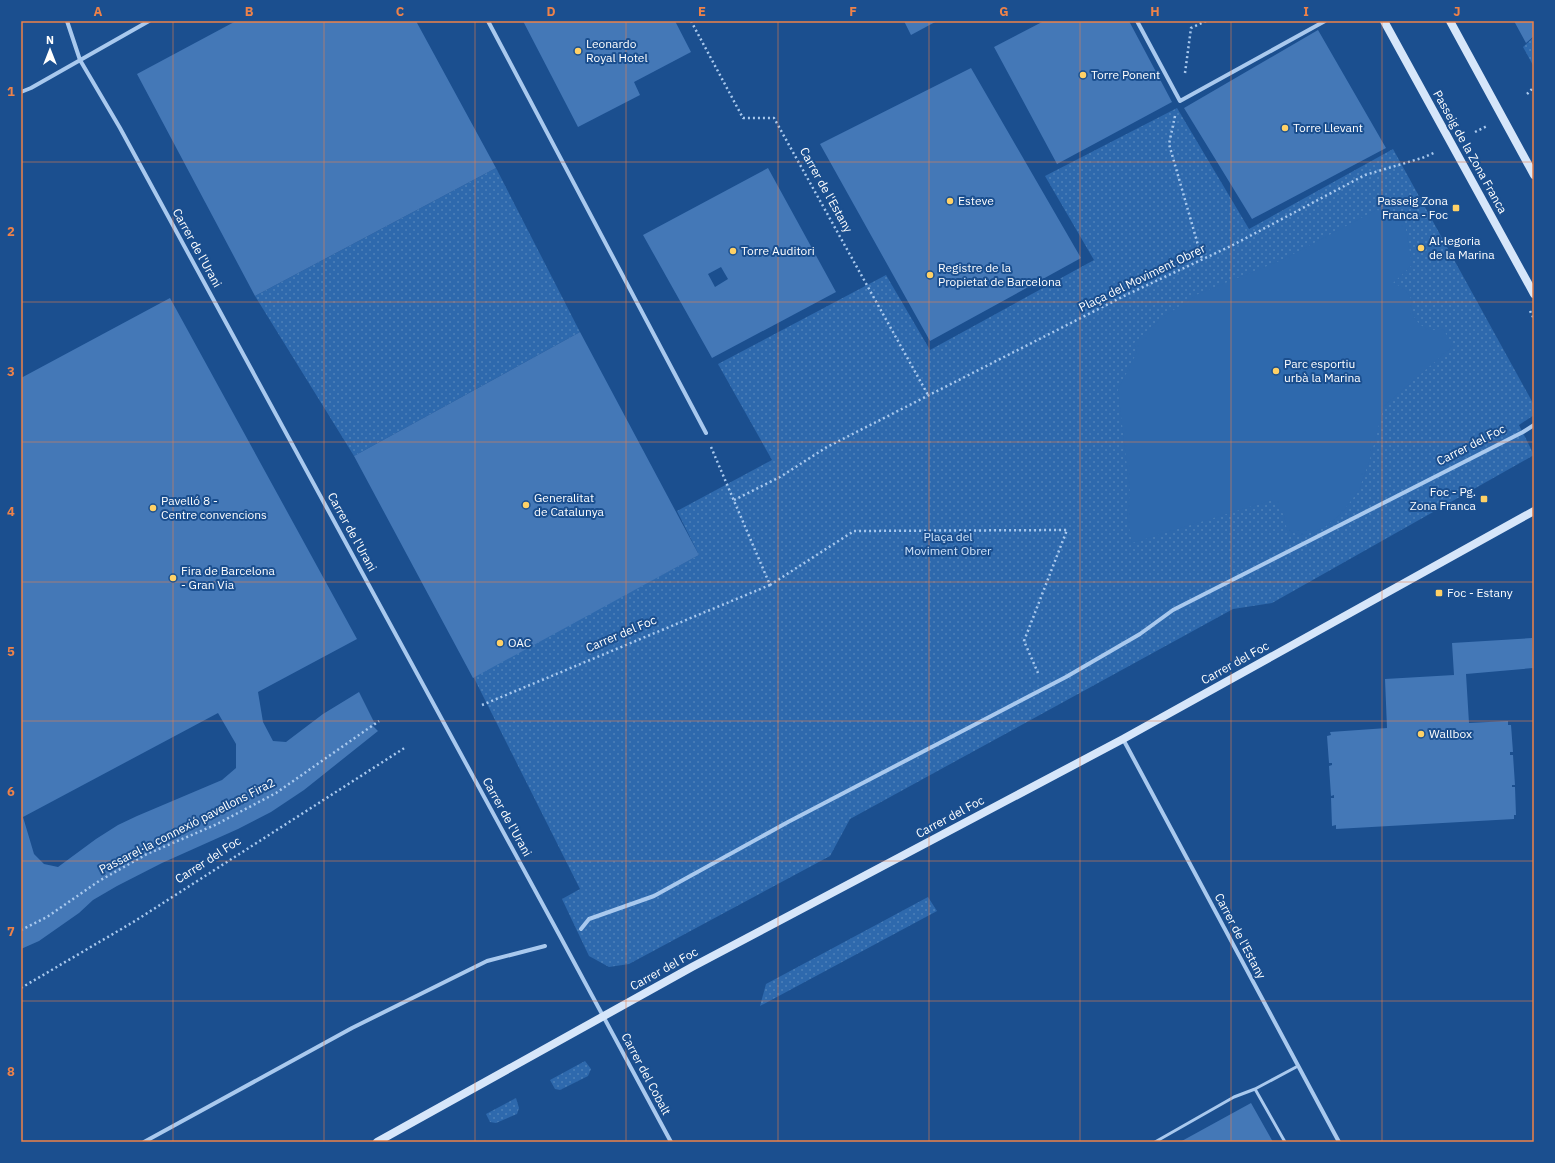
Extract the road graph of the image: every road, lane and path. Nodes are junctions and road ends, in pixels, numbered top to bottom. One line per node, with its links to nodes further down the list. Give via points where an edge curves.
1 (67, 21): 10 (street, Carrer de l'Urani)
2 (149, 21): 10 (street)
3 (488, 21): 23 (street)
4 (691, 21): 21 (path, Carrer de l'Estany, via 743,118 774,118)
5 (1137, 21): 14 (street)
6 (1206, 21): 14 (path, via 1191,28)
7 (1325, 21): 14 (street)
8 (1384, 21): 20 (street, Passeig de la Zona Franca)
9 (1450, 21): 18 (street)
10 (80, 60): 12 (street); 36 (street, Carrer de l'Urani, via 124,135)
11 (1534, 87): 13 (path)
12 (21, 92)
13 (1527, 94)
14 (1180, 101): 19 (path, via 1170,144)
15 (1490, 125): 16 (path)
16 (1475, 132)
17 (1436, 152): 19 (path, Plaça del Moviment Obrer, via 1365,175)
18 (1534, 175)
19 (1202, 259): 21 (path, Plaça del Moviment Obrer)
20 (1534, 294)
21 (928, 395): 24 (path, Plaça del Moviment Obrer, via 827,447 780,477)
22 (1534, 425): 27 (street, Carrer del Foc, via 1173,610 1140,634)
23 (706, 434): 24 (path)
24 (734, 500): 26 (path)
25 (1534, 511): 30 (street, Carrer del Foc)
26 (770, 585): 27 (path, via 854,530 1067,530 1024,641); 28 (path, Carrer del Foc)
27 (1044, 688): 32 (street, Carrer del Foc, via 788,822 654,896 589,919)
28 (482, 706)
29 (379, 721): 33 (path, Passarel·la connexió pavellons Fira2, via 276,793 215,825 147,854 99,881 47,917)
30 (1123, 740): 36 (street, Carrer del Foc, via 699,963); 37 (street, Carrer de l'Estany)
31 (406, 747): 35 (path, Carrer del Foc, via 135,921)
32 (581, 928)
33 (21, 930)
34 (545, 946): 39 (street, via 487,961 352,1028)
35 (21, 988)
36 (604, 1016): 40 (street, Carrer del Foc); 41 (street, Carrer del Cobalt)
37 (1298, 1066): 38 (lane); 44 (street, Carrer de l'Estany)
38 (1255, 1089): 42 (lane, via 1234,1097); 43 (lane)
39 (144, 1142)
40 (377, 1142)
41 (671, 1142)
42 (1155, 1142)
43 (1285, 1142)
44 (1339, 1142)

